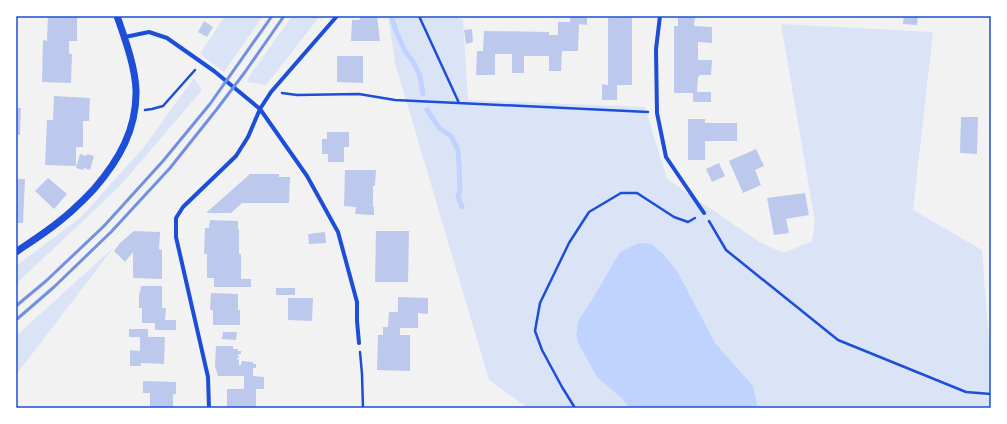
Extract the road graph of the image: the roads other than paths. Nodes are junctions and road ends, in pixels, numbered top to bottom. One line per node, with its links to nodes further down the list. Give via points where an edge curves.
1 (117, 16): 4 (street)
2 (337, 16): 5 (street, via 271,92)
3 (660, 16): 6 (street, via 656,49 657,113 666,158)
4 (125, 37): 5 (street, via 149,32 167,38); 7 (street, via 136,90 130,129 123,148 102,180 80,204)
5 (260, 109): 8 (street, via 307,176 338,232 357,302); 9 (street, via 248,137 236,156 183,207 176,218 176,237 208,377)
6 (704, 214)
7 (16, 252)
8 (360, 344)
9 (209, 408)

